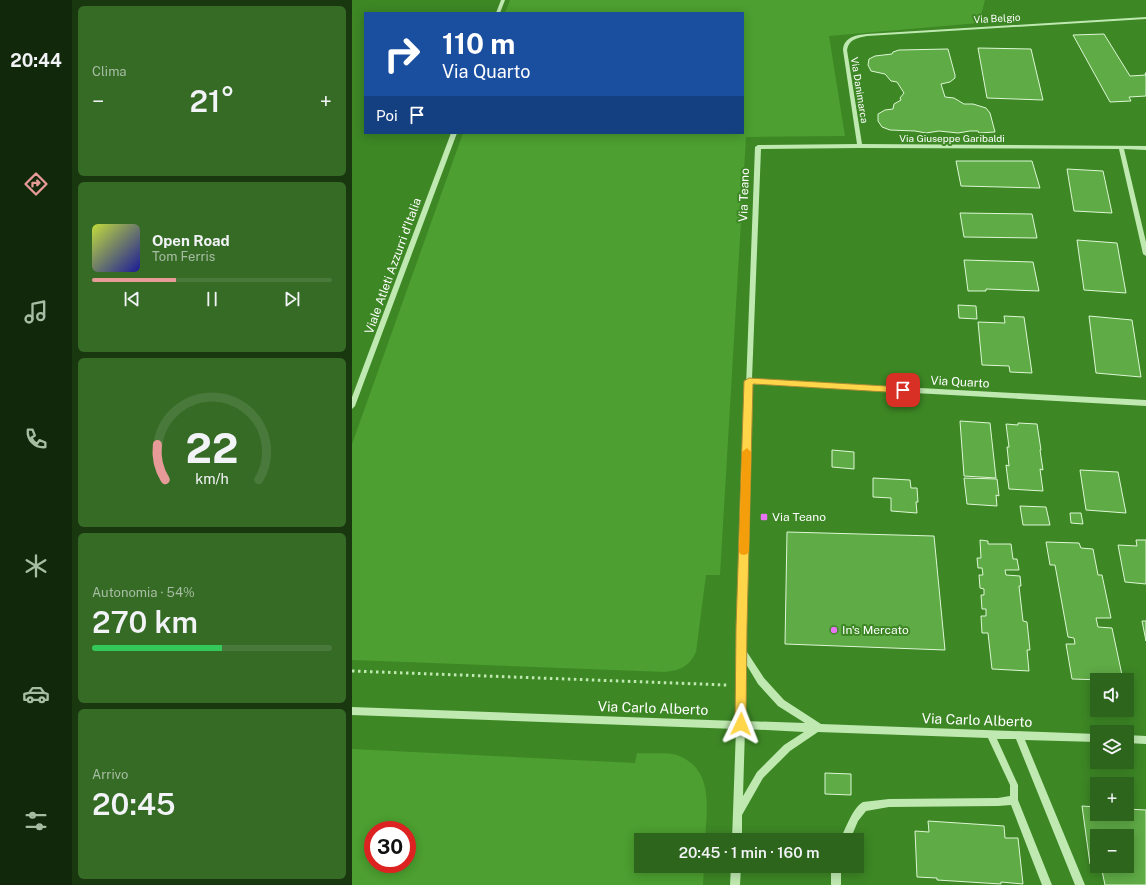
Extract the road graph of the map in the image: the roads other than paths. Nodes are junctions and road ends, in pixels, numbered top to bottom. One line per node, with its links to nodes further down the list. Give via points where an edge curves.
1 (503, 0): 2 (street)
2 (498, 12)
3 (1146, 18): 4 (street, Via Belgio, via 867,35)
4 (851, 39): 6 (street, Via Danimarca, via 845,50)
5 (454, 134): 13 (street, Viale Atleti Azzurri d'Italia)
6 (860, 146): 7 (street, Via Giuseppe Garibaldi); 8 (street, Via Giuseppe Garibaldi)
7 (758, 147): 11 (street, Via Teano)
8 (1121, 148): 9 (street, Via Giuseppe Garibaldi); 10 (street)
9 (1146, 148)
10 (1146, 254)
11 (749, 381): 12 (street, Via Quarto); 14 (street, Via Teano)
12 (1146, 403)
13 (352, 406)
14 (742, 651): 16 (street, Via Teano); 17 (street, via 761,681 781,703)
15 (352, 711): 16 (street, Via Carlo Alberto)
16 (741, 724): 17 (street, Via Carlo Alberto); 24 (street, Via Teano)
17 (818, 727): 18 (street, Via Carlo Alberto); 24 (street, via 787,748 760,775)
18 (990, 734): 19 (street, Via Carlo Alberto); 23 (street, via 1014,785)
19 (1019, 735): 20 (street, Via Carlo Alberto); 32 (street)
20 (1090, 738)
21 (1134, 739): 22 (street)
22 (1146, 740)
23 (1014, 800): 26 (street, via 889,802 863,807 854,818); 31 (street)
24 (738, 814): 25 (street, Via Teano)
25 (737, 833)
26 (848, 833)
27 (736, 873): 29 (street)
28 (836, 873): 30 (street)
29 (735, 885)
30 (836, 885)
31 (1047, 885)
32 (1080, 885)

